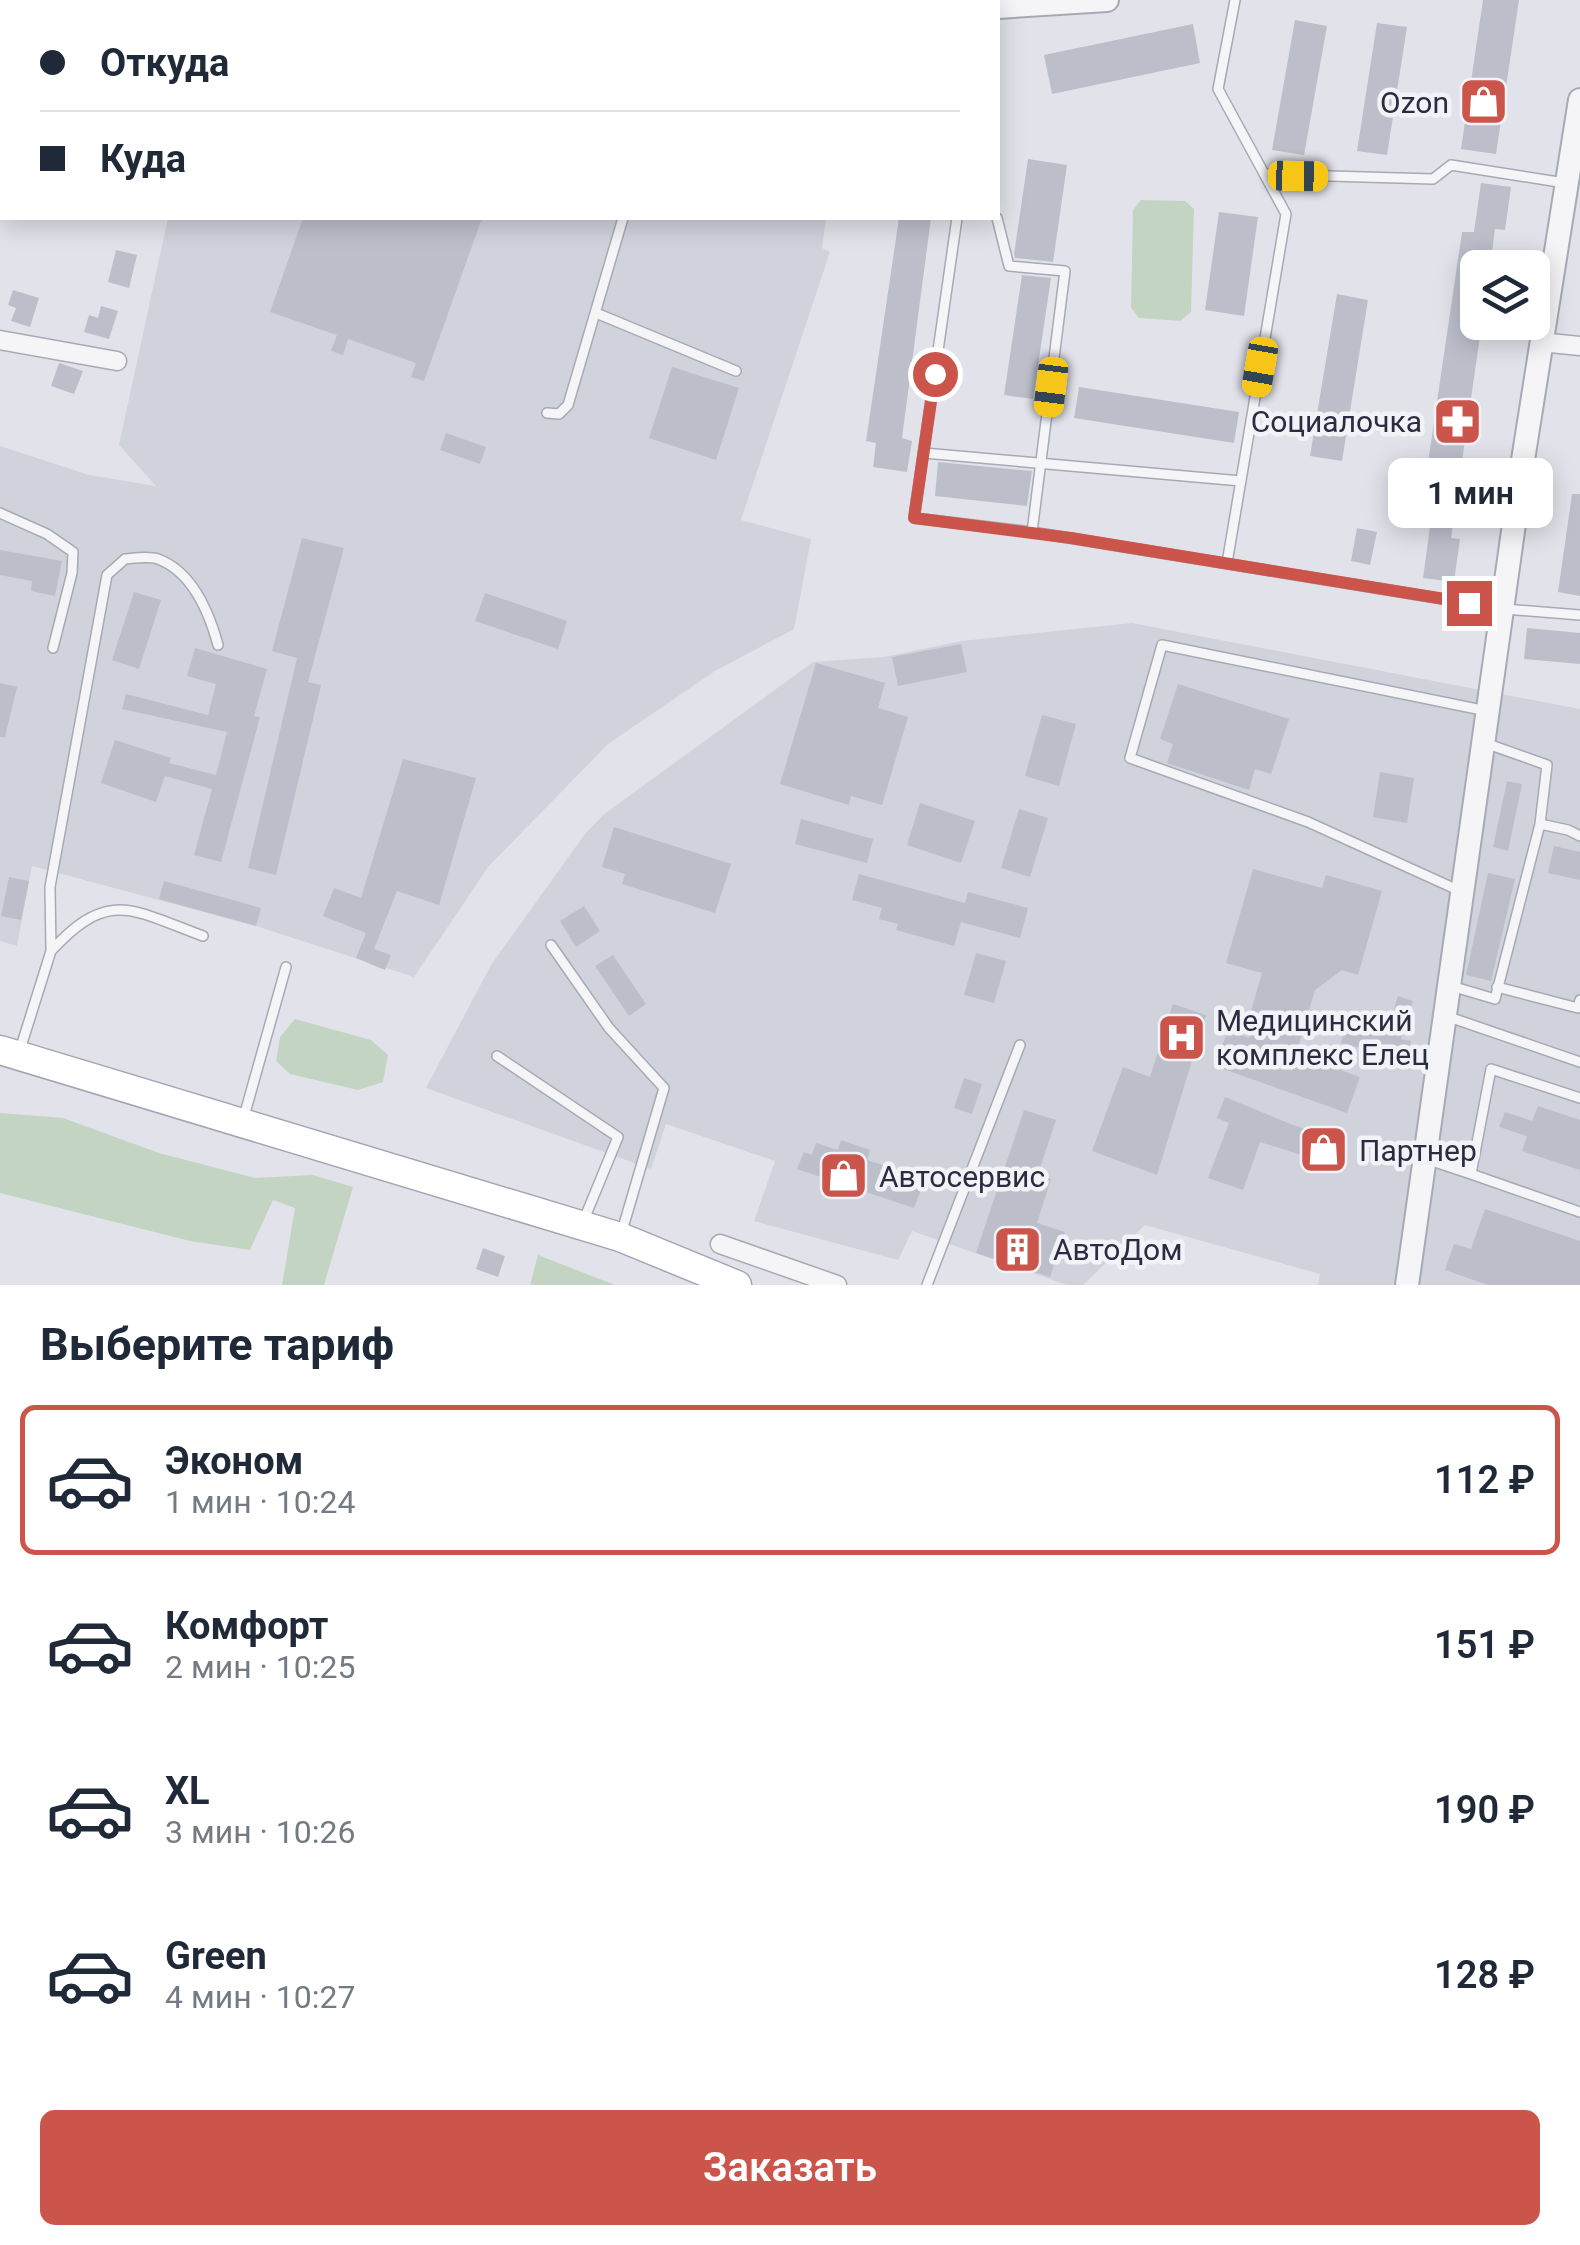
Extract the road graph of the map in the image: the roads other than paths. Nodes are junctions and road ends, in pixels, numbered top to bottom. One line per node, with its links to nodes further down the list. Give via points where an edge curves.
1 (1107, 0): 3 (street)
2 (1235, 0): 6 (lane, via 1218,89)
3 (1075, 1): 4 (street)
4 (1000, 7)
5 (1580, 100): 7 (street)
6 (1264, 174): 7 (lane, via 1433,179 1450,165); 20 (lane, via 1286,214)
7 (1566, 183): 13 (street)
8 (622, 220): 11 (lane)
9 (957, 220): 18 (lane)
10 (998, 220): 19 (lane, via 1009,266 1065,271)
11 (596, 313): 16 (lane); 17 (lane, via 568,405 559,414)
12 (0, 340): 15 (street)
13 (1540, 342): 14 (street); 24 (street)
14 (1580, 346)
15 (118, 362)
16 (736, 370)
17 (547, 413)
18 (924, 453): 19 (lane); 22 (lane, via 914,518)
19 (1041, 464): 20 (lane); 22 (lane)
20 (1241, 481): 23 (lane)
21 (0, 513): 27 (lane, via 73,552)
22 (1032, 532): 23 (lane)
23 (1227, 563): 24 (lane)
24 (1504, 609): 25 (lane); 28 (street)
25 (1580, 615)
26 (218, 644): 35 (lane, via 209,612 183,575 157,558 126,558 108,575 50,887)
27 (53, 648)
28 (1489, 711): 29 (street); 32 (lane, via 1162,645 1130,758 1308,822)
29 (1485, 743): 30 (lane, via 1547,765); 32 (street)
30 (1540, 824): 31 (lane); 38 (lane)
31 (1580, 836)
32 (1463, 893): 37 (street)
33 (203, 936): 35 (lane, via 116,910 76,924)
34 (551, 945): 51 (lane, via 610,1028 664,1088)
35 (52, 951): 42 (lane)
36 (286, 967): 46 (lane)
37 (1449, 986): 38 (lane, via 1495,999); 40 (street)
38 (1497, 987): 39 (lane, via 1578,1008)
39 (1580, 1000)
40 (1445, 1016): 44 (lane); 47 (street)
41 (1020, 1045): 55 (lane)
42 (9, 1053): 46 (main road)
43 (497, 1056): 50 (lane, via 618,1137)
44 (1580, 1062)
45 (1580, 1098): 48 (lane, via 1491,1069)
46 (242, 1122): 50 (main road)
47 (1425, 1159): 48 (lane); 56 (street)
48 (1471, 1174): 49 (lane)
49 (1580, 1212)
50 (582, 1225): 51 (main road)
51 (620, 1236): 53 (main road)
52 (720, 1244): 54 (street)
53 (737, 1285)
54 (837, 1285)
55 (926, 1285)
56 (1408, 1285)

